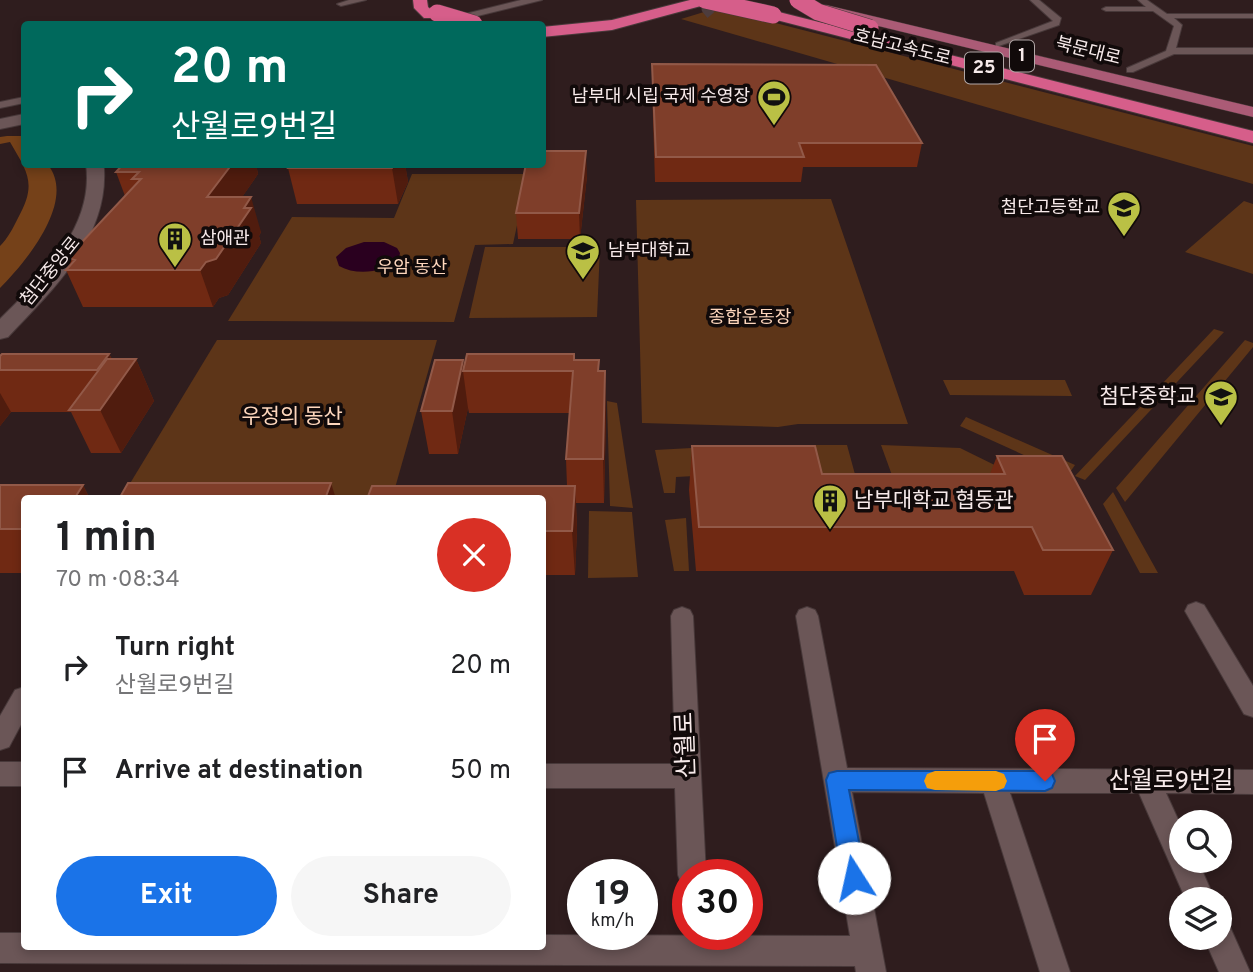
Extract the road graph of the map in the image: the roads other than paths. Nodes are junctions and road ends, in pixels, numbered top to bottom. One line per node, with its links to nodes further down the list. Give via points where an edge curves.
1 (362, 0): 13 (street)
2 (420, 0): 16 (highway, via 421,8)
3 (536, 0): 16 (street)
4 (693, 0): 22 (highway, via 626,19)
5 (706, 0): 17 (highway, bridge); 23 (highway, via 612,25)
6 (714, 0): 17 (highway, 호남고속도로 / 25)
7 (734, 0): 38 (highway, 호남고속도로 / 25)
8 (791, 0): 33 (main road, 북문대로 / 1)
9 (799, 0): 35 (highway, bridge, via 818,12 870,28)
10 (809, 0): 26 (main road, 북문대로 / 1)
11 (1034, 0): 26 (street, 북문대로, via 1058,20 1056,23)
12 (1142, 0): 15 (street)
13 (341, 4)
14 (1106, 9): 15 (street)
15 (1156, 9): 18 (street)
16 (431, 13): 20 (highway, bridge); 21 (highway, bridge)
17 (773, 15): 39 (highway, 호남고속도로 / 25)
18 (1167, 16): 19 (street); 24 (street, via 1178,24)
19 (1253, 16)
20 (448, 21)
21 (462, 21)
22 (546, 29)
23 (546, 30)
24 (1175, 40): 25 (street); 27 (street)
25 (1188, 40)
26 (999, 45): 32 (main road, 북문대로 / 1)
27 (1171, 51): 28 (street); 29 (street)
28 (1253, 51)
29 (1130, 70)
30 (21, 101): 31 (street)
31 (0, 105)
32 (1253, 107)
33 (1253, 112)
34 (21, 120): 36 (street)
35 (1253, 123)
36 (0, 126): 37 (street)
37 (21, 126)
38 (1253, 130)
39 (1253, 137)
40 (94, 168): 41 (street, 첨단중앙로, via 93,200 77,242 51,278)
41 (0, 332)
42 (1196, 611): 46 (street)
43 (682, 616): 51 (street, 산월로)
44 (807, 616): 52 (street)
45 (21, 702): 47 (street)
46 (1253, 707)
47 (0, 739)
48 (0, 774): 49 (street)
49 (21, 774)
50 (546, 776): 51 (street)
51 (688, 776): 57 (street, 산월로)
52 (837, 780): 53 (street, 산월로9번길); 64 (street)
53 (993, 781): 54 (street, 산월로9번길); 65 (street)
54 (1147, 782): 55 (street, 산월로9번길); 56 (street)
55 (1253, 782)
56 (1169, 829)
57 (691, 859)
58 (672, 942): 59 (street)
59 (546, 943)
60 (0, 948): 61 (street)
61 (21, 948)
62 (763, 949): 64 (street)
63 (1225, 950): 66 (street)
64 (869, 961)
65 (1055, 972)
66 (1235, 972)

